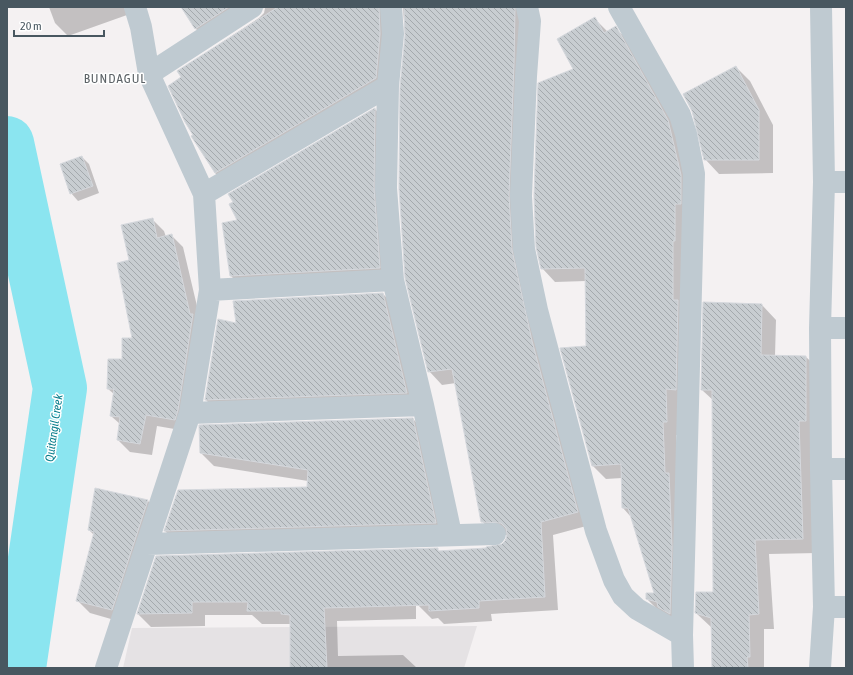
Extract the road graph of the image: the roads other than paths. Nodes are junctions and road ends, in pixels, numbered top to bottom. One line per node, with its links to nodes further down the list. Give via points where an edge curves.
1 (135, 7): 7 (street)
2 (252, 7): 7 (street)
3 (391, 7): 8 (street, via 393,34)
4 (619, 7): 25 (street, via 680,115 694,174)
5 (821, 7): 9 (street)
6 (534, 12): 25 (street, via 526,76 521,196 524,249 537,310 596,531 614,580 623,596 634,606)
7 (149, 74): 11 (street)
8 (388, 86): 11 (street); 12 (street, via 386,188)
9 (824, 182): 10 (street); 14 (street)
10 (846, 182)
11 (204, 194): 13 (street)
12 (392, 280): 13 (street); 16 (street)
13 (210, 290): 17 (street)
14 (820, 328): 15 (street); 18 (street)
15 (846, 328)
16 (423, 406): 17 (street); 20 (street)
17 (190, 413): 22 (street)
18 (821, 469): 19 (street); 23 (street)
19 (846, 469)
20 (451, 534): 21 (street); 22 (street)
21 (495, 534)
22 (147, 544): 26 (street)
23 (824, 607): 24 (street); 28 (street)
24 (846, 607)
25 (682, 635): 27 (street)
26 (106, 668)
27 (683, 668)
28 (820, 668)

